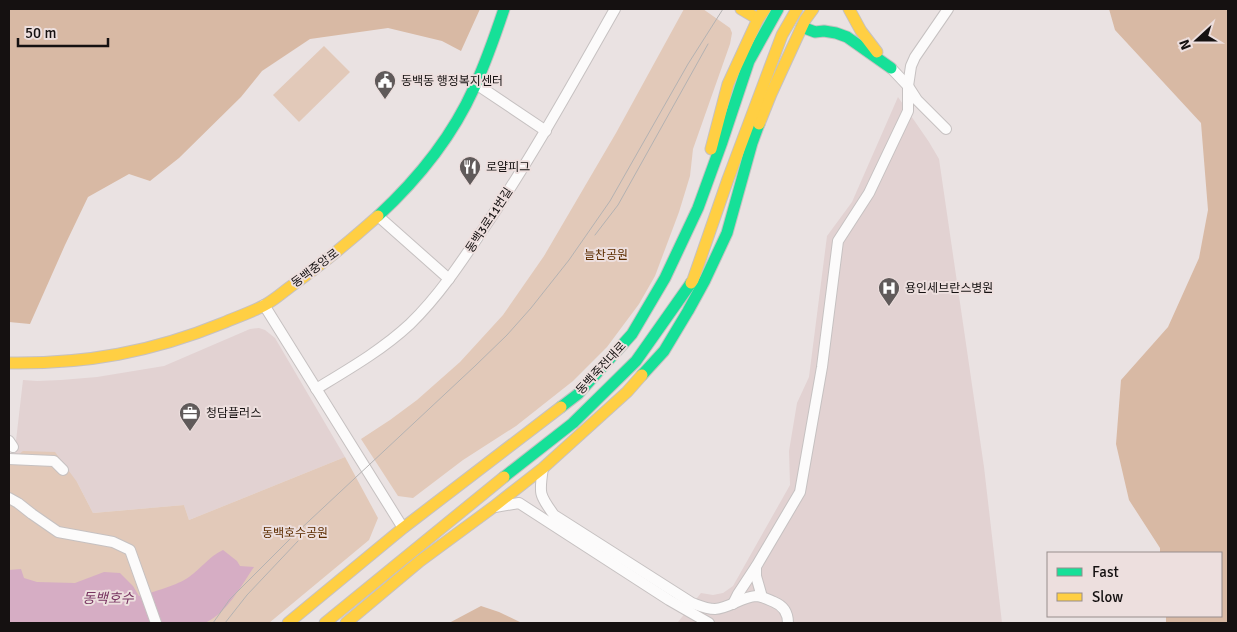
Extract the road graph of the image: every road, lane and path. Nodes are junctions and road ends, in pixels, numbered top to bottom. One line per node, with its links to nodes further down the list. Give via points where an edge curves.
1 (504, 9): 13 (main road, 동백중앙로)
2 (615, 9): 16 (street, 동백3로11번길)
3 (741, 9): 10 (main road)
4 (765, 9): 10 (main road)
5 (778, 9): 17 (main road, 동백죽전대로, via 749,61)
6 (797, 9): 19 (main road, 동백죽전대로, via 782,34)
7 (812, 9): 11 (main road)
8 (849, 9): 12 (main road, via 861,31)
9 (948, 9): 14 (street, via 915,56)
10 (758, 19): 17 (main road, via 728,84)
11 (802, 27): 12 (main road, via 847,37); 21 (main road, via 752,142 727,233)
12 (891, 68): 14 (street)
13 (476, 84): 16 (street); 18 (main road, 동백중앙로, via 446,139)
14 (908, 86): 15 (street, via 917,100); 35 (street, via 908,111 869,193 838,241 822,367 800,492)
15 (946, 129)
16 (546, 131): 20 (street, 동백3로11번길)
17 (698, 208): 34 (main road, 동백죽전대로, via 666,278 632,334 578,394)
18 (378, 216): 20 (street); 22 (main road, 동백중앙로, via 333,255)
19 (707, 240): 21 (main road); 26 (main road, 동백죽전대로, via 694,280 636,361)
20 (449, 279): 24 (street, 동백3로11번길, via 393,339)
21 (705, 280): 25 (main road, via 664,351)
22 (264, 305): 23 (main road, 동백중앙로, via 178,341 134,352 72,361); 24 (street)
23 (9, 363)
24 (316, 389): 34 (street)
25 (627, 392): 26 (main road); 30 (main road)
26 (578, 419): 40 (main road, 동백죽전대로, via 511,470)
27 (9, 441): 28 (street, via 13,447)
28 (9, 447)
29 (9, 459): 31 (street, via 54,461)
30 (543, 468): 33 (main road); 37 (street, via 540,495 554,515 692,603 714,609)
31 (63, 470)
32 (9, 498): 38 (street, via 58,532 113,542 130,550)
33 (492, 508): 41 (main road, via 420,561); 42 (street, via 519,503)
34 (403, 528): 39 (main road, 동백죽전대로)
35 (757, 565): 36 (street, via 756,576); 37 (street)
36 (762, 597): 37 (street); 43 (street, via 783,608)
37 (733, 604)
38 (156, 623)
39 (288, 623)
40 (326, 623)
41 (346, 623)
42 (708, 623)
43 (788, 623)

